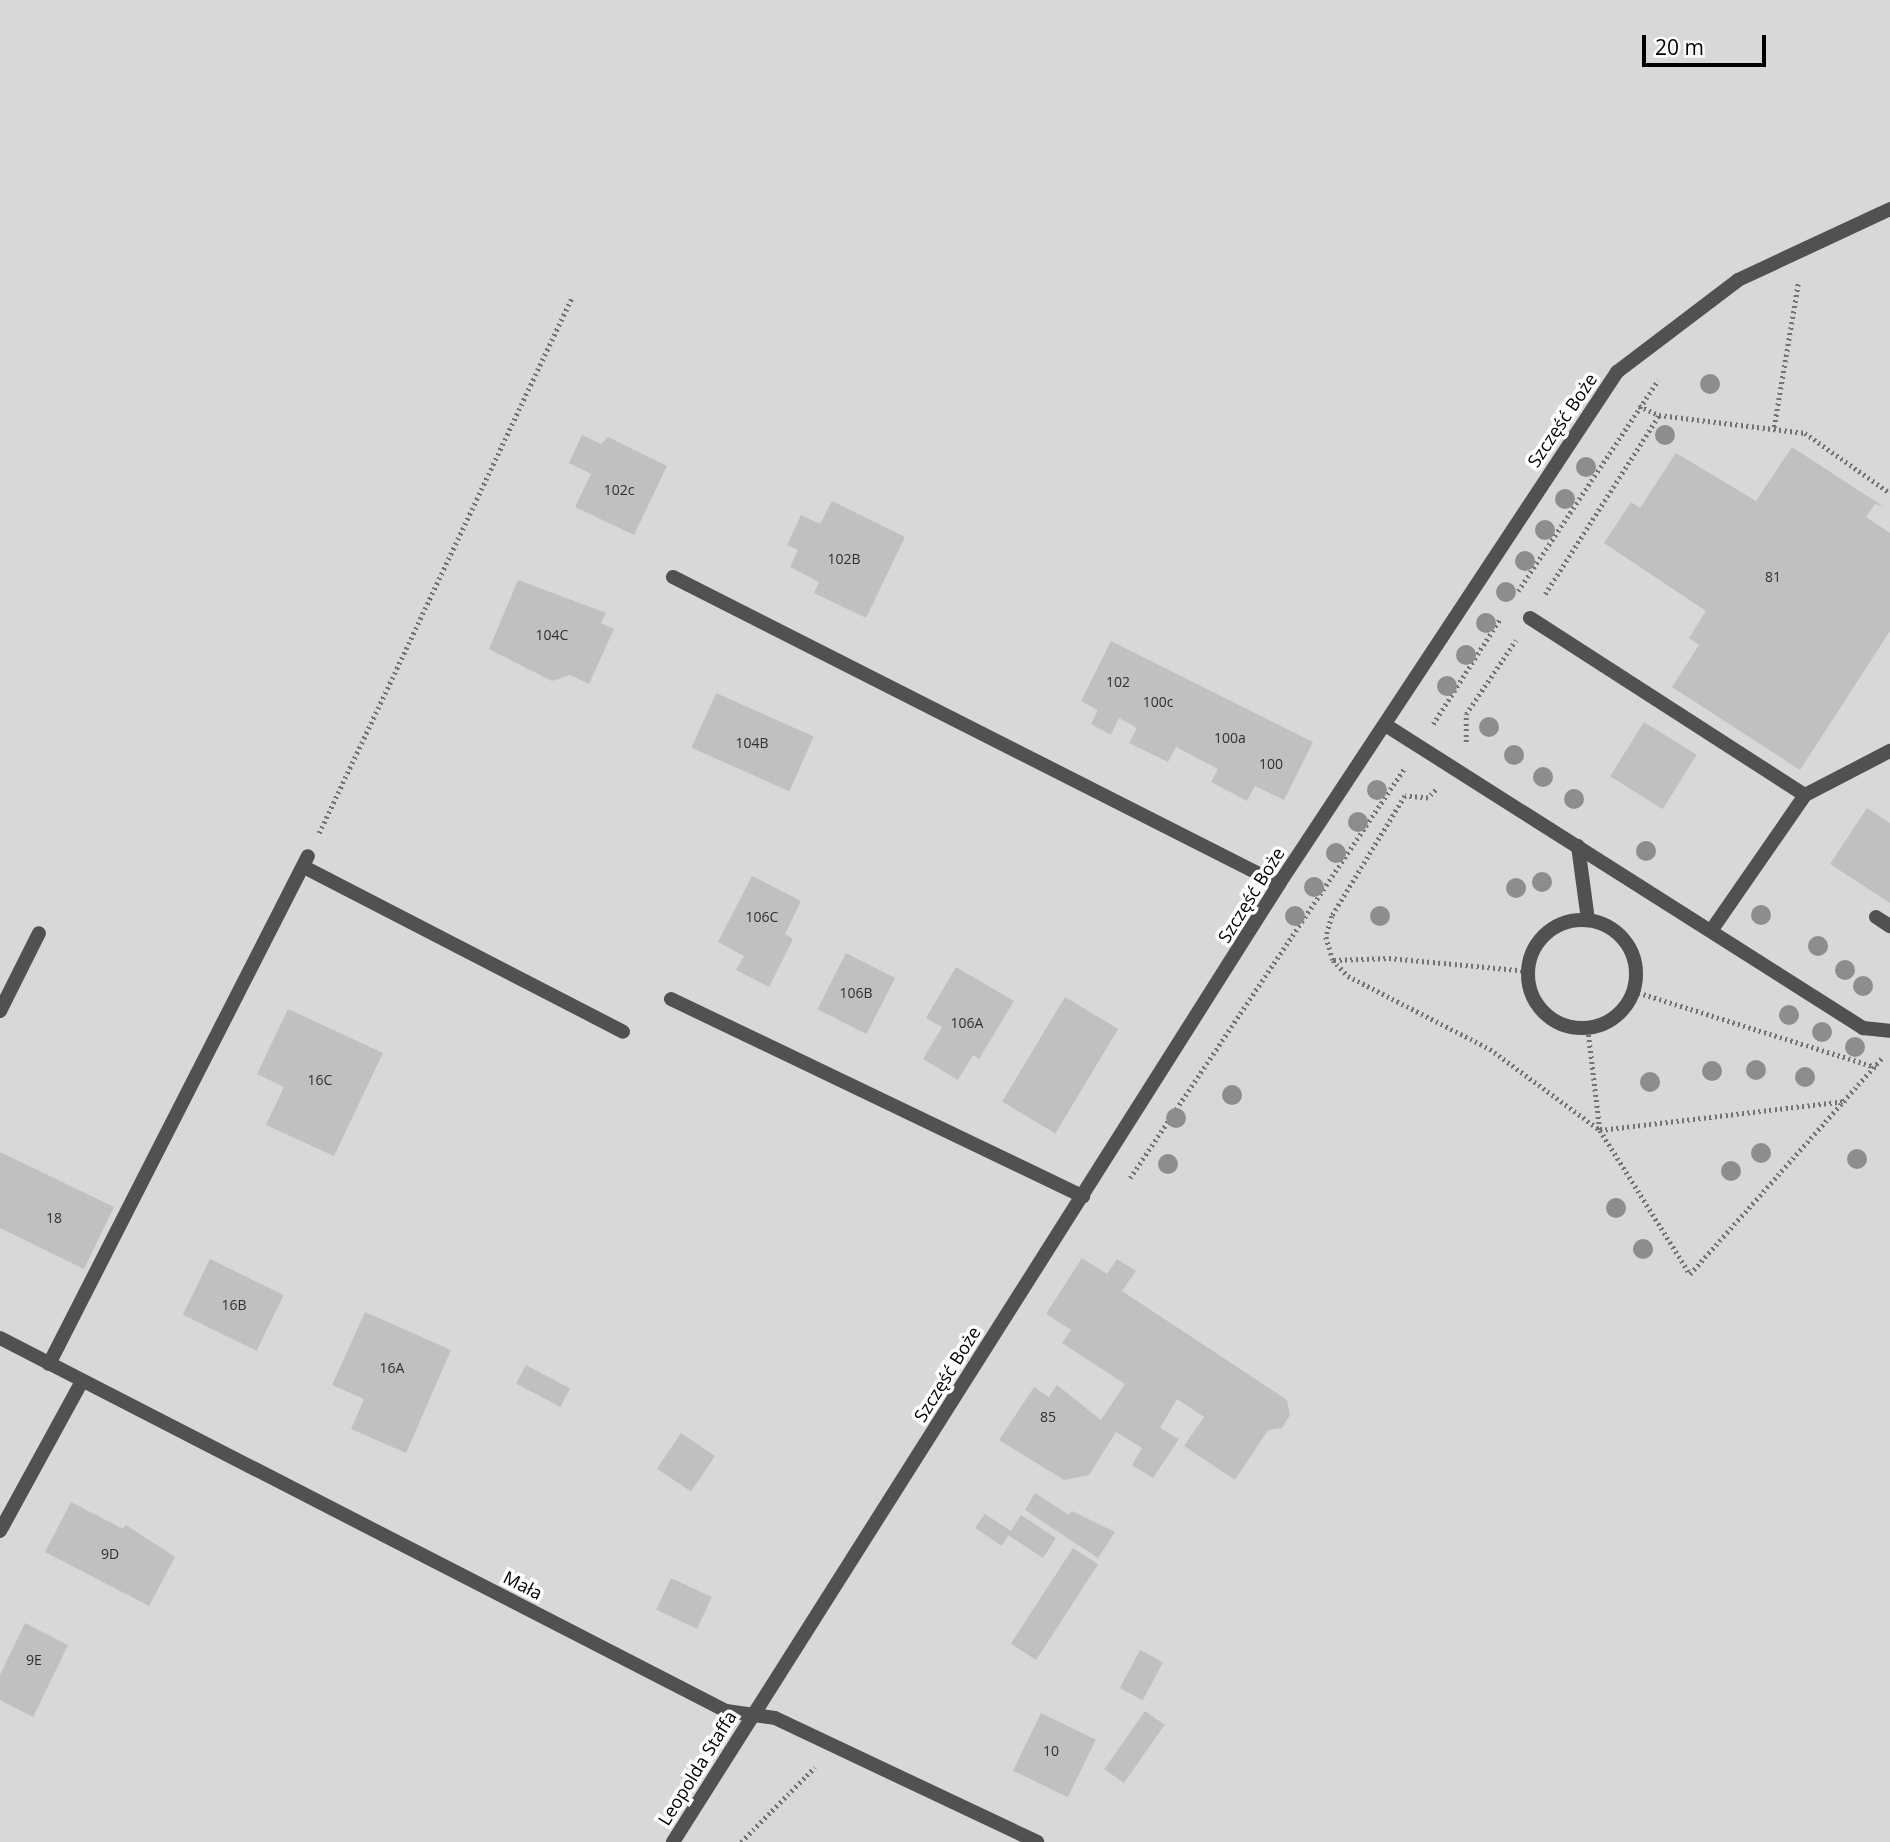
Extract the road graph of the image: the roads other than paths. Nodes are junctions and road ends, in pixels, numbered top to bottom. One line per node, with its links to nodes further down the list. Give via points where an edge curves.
1 (1890, 209): 4 (street, Szczęść Boże, via 1738,280 1617,372)
2 (673, 577): 8 (street)
3 (1530, 618): 6 (street)
4 (1387, 726): 7 (street); 8 (street, Szczęść Boże)
5 (1890, 751): 6 (street)
6 (1805, 795): 12 (street)
7 (1578, 846): 10 (street); 12 (street)
8 (1279, 884): 18 (street, Szczęść Boże)
9 (1876, 916): 11 (street)
10 (1588, 920): 10 (street, via 1553,928 1539,940 1528,971 1539,1009 1553,1021 1588,1029 1620,1014 1633,991 1636,965 1631,949 1605,924)
11 (1890, 926)
12 (1713, 929): 16 (street, via 1863,1028)
13 (39, 933): 15 (street)
14 (671, 999): 18 (street)
15 (0, 1011)
16 (1890, 1031)
17 (623, 1032): 20 (street, via 306,861)
18 (1083, 1196): 23 (street, Szczęść Boże)
19 (0, 1338): 20 (street, Mała)
20 (49, 1364): 21 (street, Mała)
21 (82, 1381): 22 (street); 23 (street, Mała, via 726,1712)
22 (0, 1531)
23 (754, 1714): 24 (street, Leopolda Staffa); 25 (street, Mała)
24 (673, 1842)
25 (1037, 1842)

